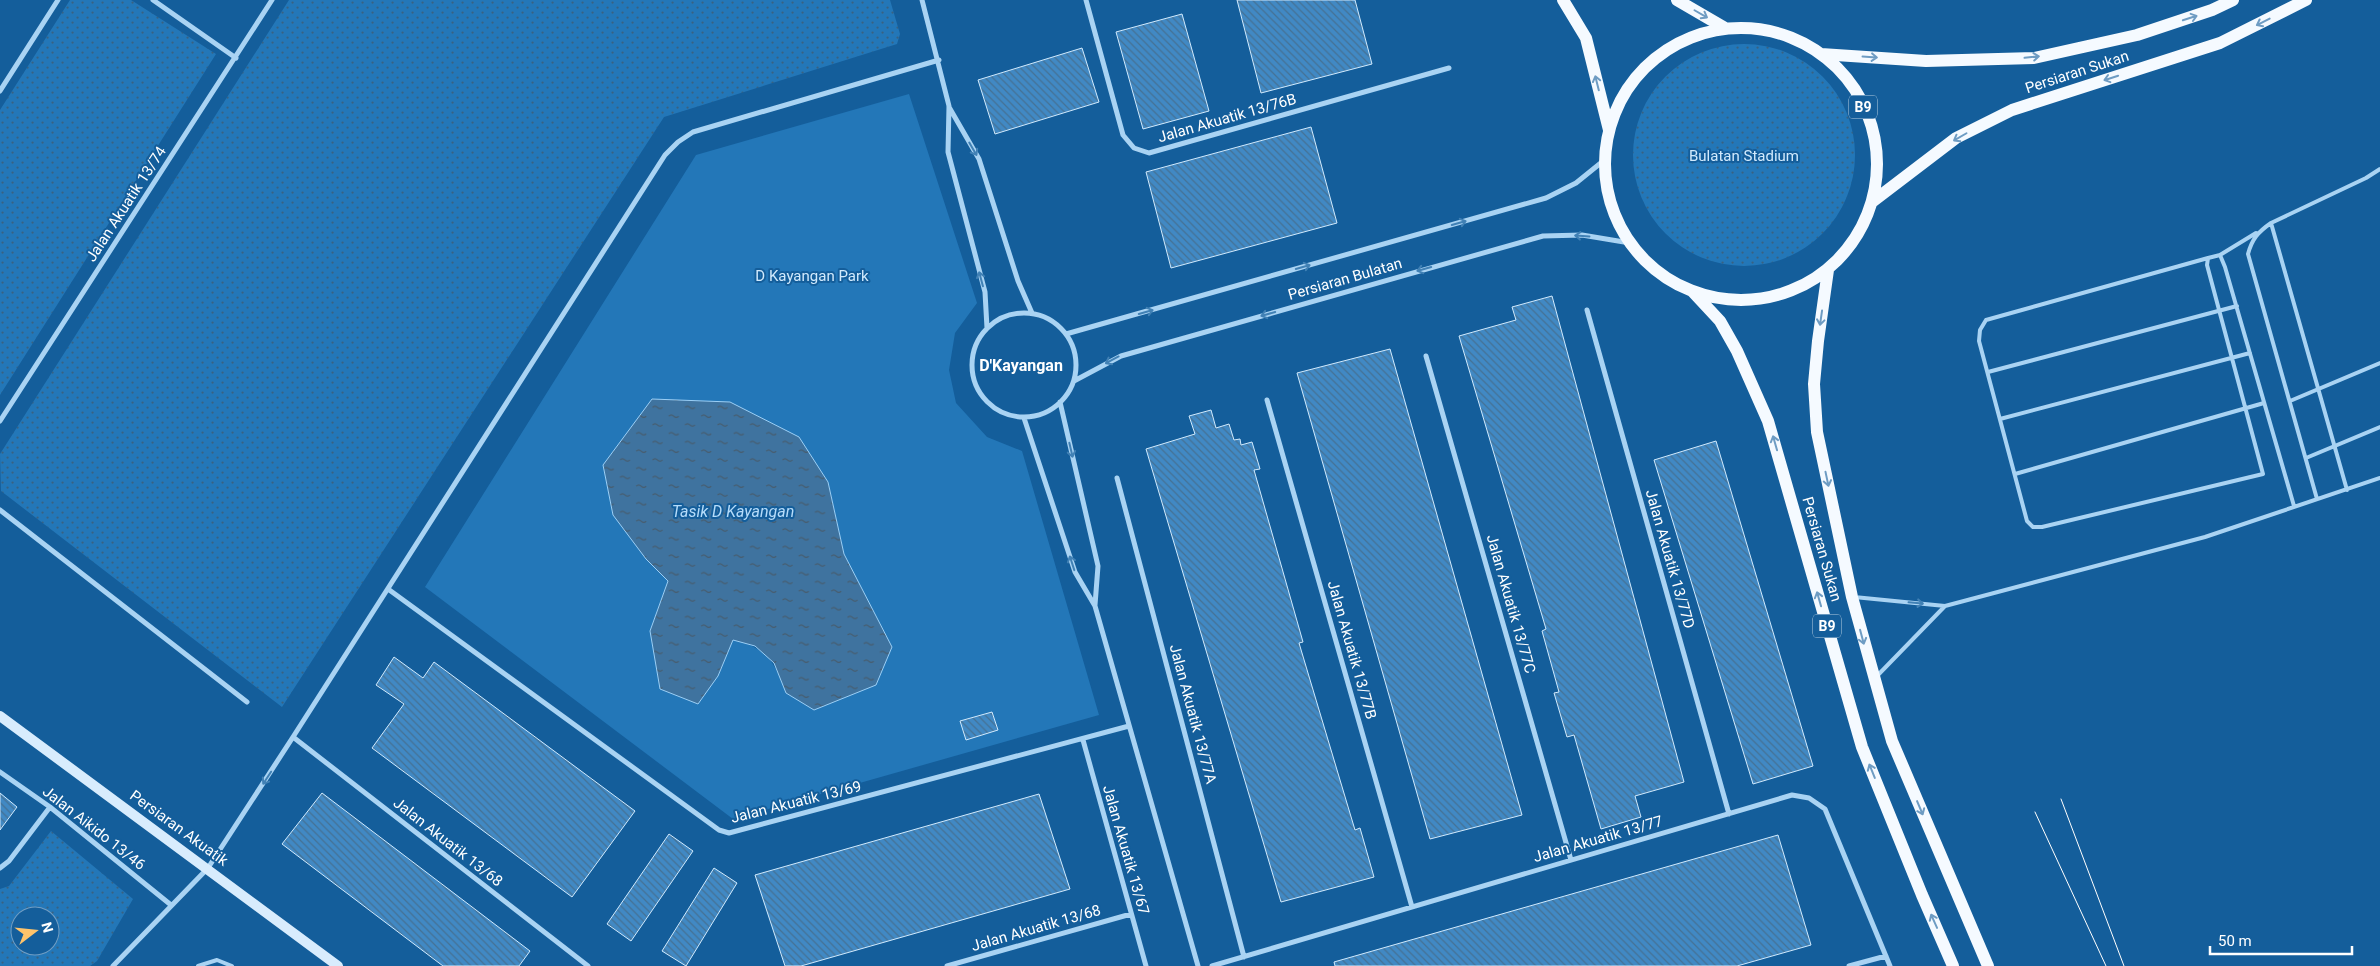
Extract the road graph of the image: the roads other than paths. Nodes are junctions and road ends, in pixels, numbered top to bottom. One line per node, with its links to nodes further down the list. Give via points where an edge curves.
1 (58, 0): 15 (street)
2 (153, 0): 12 (street)
3 (272, 0): 12 (street, Jalan Akuatik 13/74)
4 (922, 0): 13 (street)
5 (1086, 0): 14 (street, Jalan Akuatik 13/76B, via 1123,134 1134,148 1149,153)
6 (1562, 0): 17 (main road, one-way to 6, via 1586,38)
7 (1677, 0): 10 (main road, one-way to 10)
8 (2234, 0): 11 (main road, Persiaran Sukan / B9, one-way to 8, via 1926,61 2034,58 2136,35)
9 (2306, 0): 20 (main road, Persiaran Sukan, one-way to 20, via 2220,43 2012,110 1956,138)
10 (1725, 28): 11 (main road, B9, via 1776,33); 17 (main road, B9, via 1686,39 1652,61 1625,92)
11 (1822, 54): 20 (main road, B9, via 1851,84 1870,120 1877,161)
12 (236, 58): 48 (street, Jalan Akuatik 13/74)
13 (939, 60): 16 (street); 59 (street, via 693,132 678,142 665,155)
14 (1449, 68)
15 (0, 91)
16 (949, 106): 31 (street, one-way to 31, via 979,159 1018,281); 32 (street, one-way to 16, via 985,292 948,152)
17 (1609, 130): 18 (main road, B9)
18 (1602, 162): 23 (main road, B9, via 1610,199); 33 (street, Persiaran Bulatan, one-way to 18, via 1546,198 1576,182)
19 (2380, 169): 21 (lane)
20 (1872, 202): 26 (main road, B9, via 1862,227)
21 (2271, 222): 22 (lane); 40 (lane)
22 (2258, 232): 24 (lane); 42 (lane, via 2248,254)
23 (1630, 243): 27 (main road, B9, via 1658,272); 39 (street, Persiaran Bulatan, one-way to 39, via 1582,235 1542,236 1121,356)
24 (2220, 255): 25 (lane); 28 (lane)
25 (2208, 258): 30 (lane); 38 (lane, via 1986,320 1980,330 1979,341)
26 (1828, 270): 27 (main road, B9, via 1787,293 1768,297 1740,301); 60 (main road, Persiaran Sukan / B9, one-way to 60, via 1814,384 1817,432)
27 (1693, 292): 91 (main road, Persiaran Sukan / B9, one-way to 27, via 1862,747 1768,421 1733,344 1720,322)
28 (2237, 306): 30 (lane); 34 (lane)
29 (1587, 310): 71 (street, Jalan Akuatik 13/77D)
30 (2219, 311): 36 (lane); 38 (lane)
31 (1032, 313): 32 (street, via 1000,318); 33 (street, via 1045,317)
32 (987, 328): 46 (street, via 977,342 972,359 973,377 979,393 991,406 1007,415)
33 (1066, 334): 39 (street, via 1075,357)
34 (2250, 353): 36 (lane); 44 (lane)
35 (1426, 356): 72 (street, Jalan Akuatik 13/77C)
36 (2232, 356): 45 (lane); 47 (lane)
37 (2380, 363): 40 (lane)
38 (1988, 372): 47 (lane)
39 (1074, 380): 43 (street)
40 (2319, 390): 42 (lane); 50 (lane)
41 (1267, 400): 76 (street, Jalan Akuatik 13/77B)
42 (2290, 401): 51 (lane)
43 (1060, 402): 46 (street, via 1050,411); 61 (street, one-way to 61, via 1098,566)
44 (2264, 403): 45 (lane); 57 (lane)
45 (2245, 408): 52 (lane); 52 (lane, via 2263,474 2042,527 2033,526 2028,521)
46 (1024, 418): 61 (street, one-way to 46, via 1075,572)
47 (2000, 419): 52 (lane)
48 (0, 422)
49 (2380, 427): 50 (lane)
50 (2334, 447): 51 (lane); 55 (lane)
51 (2306, 458): 56 (lane)
52 (2015, 474)
53 (1117, 478): 78 (street, Jalan Akuatik 13/77A)
54 (2380, 478): 55 (lane)
55 (2347, 490): 56 (lane)
56 (2317, 499): 57 (lane)
57 (2294, 506): 62 (lane, via 2205,537)
58 (0, 510): 64 (street)
59 (388, 589): 67 (street); 68 (street, Jalan Akuatik 13/69, via 719,830 729,833)
60 (1852, 597): 62 (lane, one-way to 62); 63 (main road, Persiaran Sukan / B9, one-way to 63)
61 (1095, 606): 66 (street)
62 (1945, 606): 63 (lane)
63 (1874, 680): 92 (main road, Persiaran Sukan / B9, one-way to 92, via 1892,741)
64 (246, 702)
65 (0, 716): 74 (street, Persiaran Akuatik)
66 (1129, 726): 68 (street, Jalan Akuatik 13/69); 87 (street)
67 (293, 738): 74 (street, one-way to 74); 84 (street, Jalan Akuatik 13/68)
68 (1082, 740): 77 (street, Jalan Akuatik 13/67)
69 (0, 772): 70 (street, Jalan Aikido 13/46)
70 (50, 806): 73 (street, via 9,861); 75 (street, Jalan Aikido 13/46)
71 (1729, 814): 72 (street, Jalan Akuatik 13/77); 79 (street, Jalan Akuatik 13/77, via 1792,795 1809,798 1824,809)
72 (1571, 860): 76 (street, Jalan Akuatik 13/77)
73 (0, 868)
74 (208, 868): 75 (street); 83 (street, Persiaran Akuatik)
75 (171, 905): 80 (street)
76 (1412, 907): 78 (street, Jalan Akuatik 13/77)
77 (1131, 914): 85 (street, Jalan Akuatik 13/68); 86 (street, Jalan Akuatik 13/67)
78 (1244, 956): 88 (street, Jalan Akuatik 13/77)
79 (1886, 956): 89 (street); 90 (street, Jalan Akuatik 13/77)
80 (113, 966)
81 (198, 966): 82 (lane, via 218,960)
82 (232, 966)
83 (338, 966)
84 (588, 966)
85 (947, 966)
86 (1146, 966)
87 (1198, 966)
88 (1212, 966)
89 (1850, 966)
90 (1890, 966)
91 (1954, 966)
92 (1988, 966)

